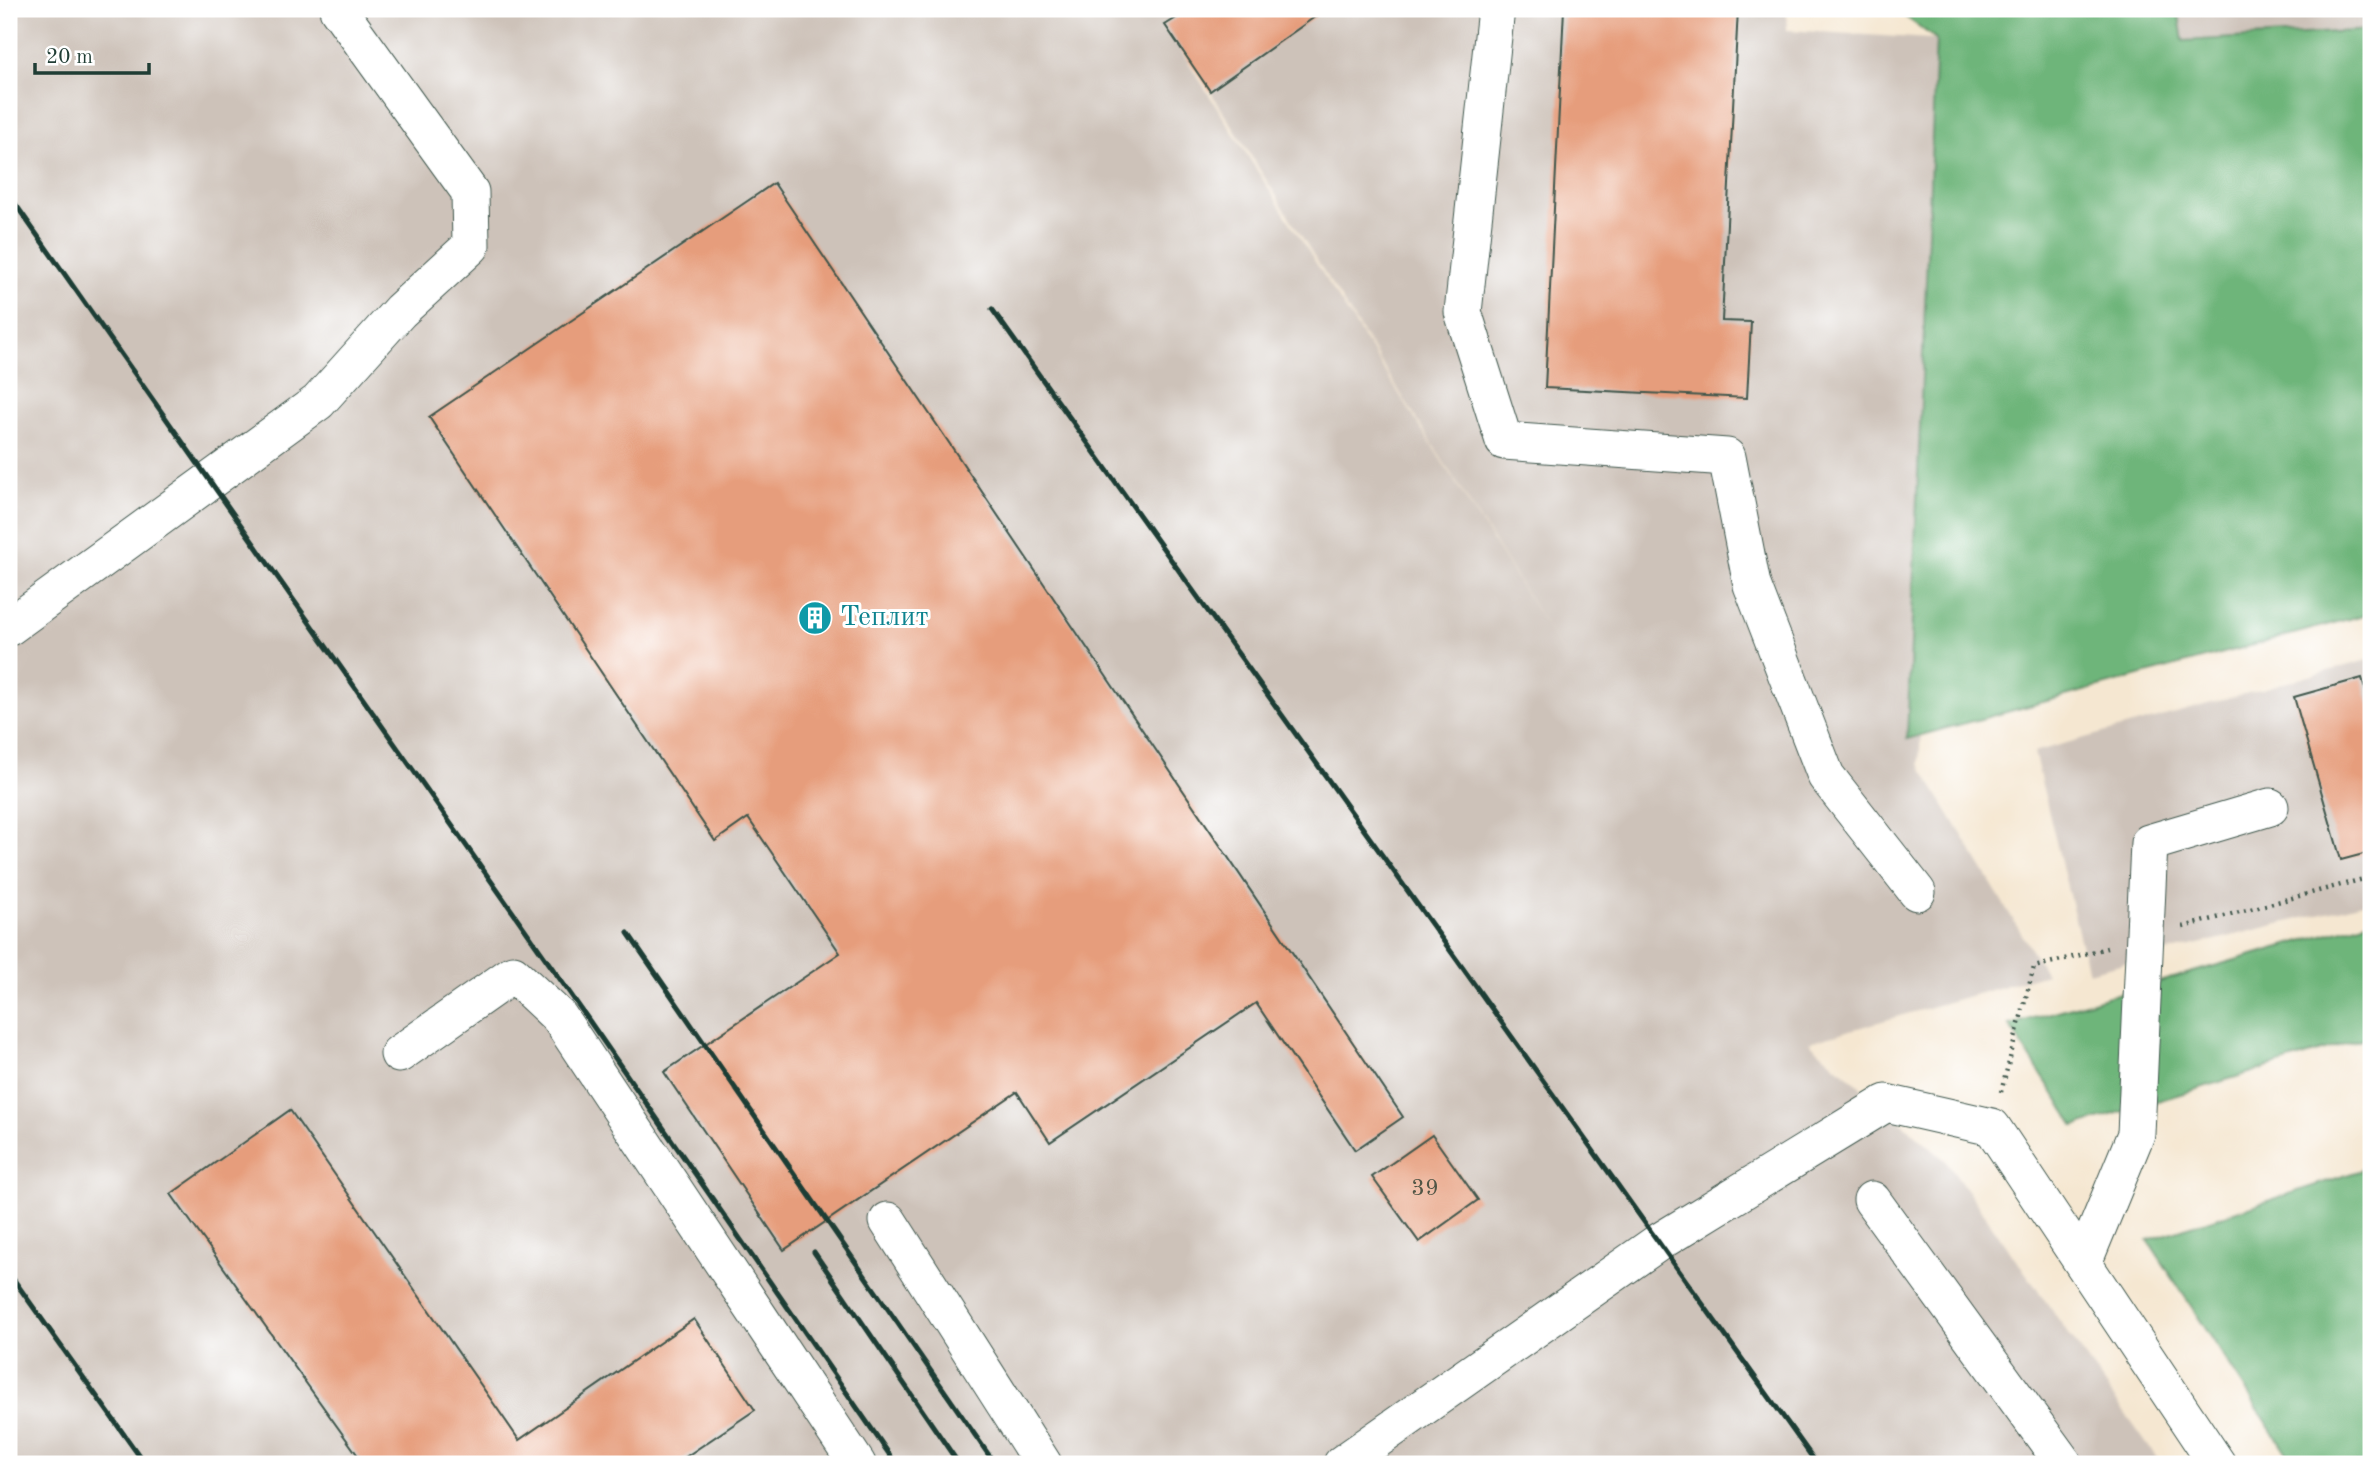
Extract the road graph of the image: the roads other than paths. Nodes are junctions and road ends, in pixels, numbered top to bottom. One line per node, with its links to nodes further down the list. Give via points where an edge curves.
1 (338, 9): 3 (lane, via 470,192 471,246 400,311 318,402)
2 (1496, 9): 5 (lane, via 1463,312 1504,441 1727,457 1752,585 1826,776)
3 (9, 627)
4 (2270, 807): 9 (lane, via 2149,843 2136,1134)
5 (1917, 892)
6 (399, 1054): 10 (lane, via 513,974 559,1017)
7 (1872, 1200): 13 (lane)
8 (888, 1221): 11 (lane)
9 (2083, 1263): 12 (lane, via 1992,1127 1886,1103 1659,1242); 14 (lane)
10 (856, 1464)
11 (1043, 1464)
12 (1342, 1464)
13 (2064, 1464)
14 (2217, 1464)

